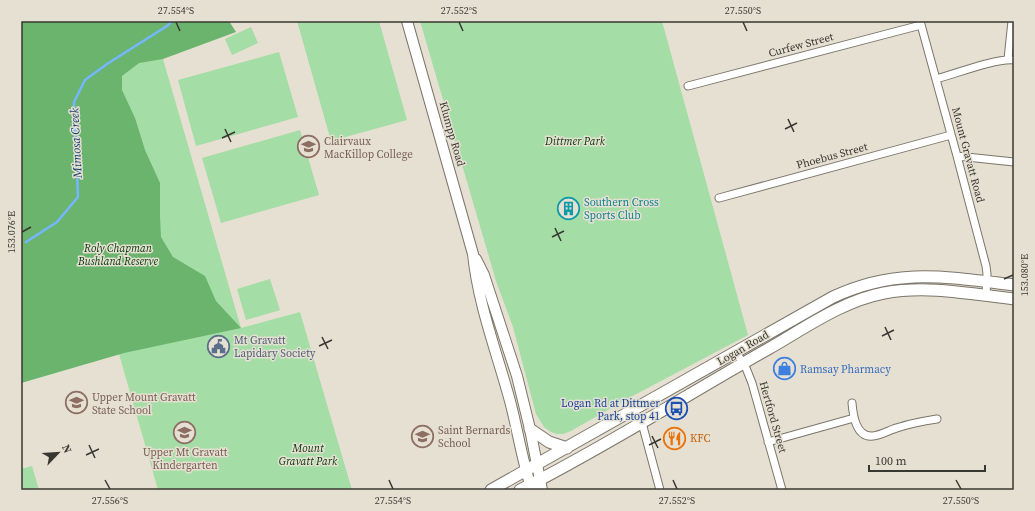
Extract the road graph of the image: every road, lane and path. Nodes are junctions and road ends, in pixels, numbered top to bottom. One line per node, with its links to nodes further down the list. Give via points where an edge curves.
1 (407, 21): 11 (main road, Klumpp Road)
2 (1012, 21): 4 (street)
3 (920, 23): 5 (street, Mount Gravatt Road); 6 (street, Curfew Street)
4 (1011, 59): 5 (street)
5 (936, 79): 7 (street, Mount Gravatt Road)
6 (688, 86)
7 (951, 135): 8 (street, Mount Gravatt Road); 10 (street, Phoebus Street)
8 (957, 156): 9 (street); 12 (street, Mount Gravatt Road, via 986,266)
9 (1014, 162)
10 (719, 198)
11 (473, 254): 22 (main road, Klumpp Road, via 484,275 508,345); 26 (main road, Klumpp Road, via 475,278)
12 (987, 282): 13 (main road, Logan Road); 14 (street, Mount Gravatt Road); 16 (main road, Logan Road, via 917,276 871,282 833,297)
13 (1014, 285)
14 (986, 296): 15 (main road, Logan Road); 17 (main road, Logan Road, via 916,289 869,297 844,306)
15 (1014, 299)
16 (736, 352): 17 (street, Hertford Street); 24 (main road, Logan Road)
17 (743, 363): 21 (main road, Logan Road); 23 (street, Hertford Street, via 752,383)
18 (852, 403): 19 (street)
19 (854, 418): 20 (street, via 860,432 873,436); 23 (street)
20 (937, 419)
21 (642, 423): 27 (main road, Logan Road); 30 (street)
22 (530, 429): 24 (main road, via 550,442); 25 (main road, Klumpp Road)
23 (768, 442): 31 (street, Hertford Street)
24 (567, 448): 25 (main road, Logan Road)
25 (537, 464): 26 (main road, Logan Road); 27 (main road, Klumpp Road)
26 (526, 470): 27 (main road, Klumpp Road); 28 (main road, Logan Road)
27 (536, 486): 29 (main road, Logan Road)
28 (491, 490)
29 (520, 490)
30 (660, 490)
31 (782, 490)

